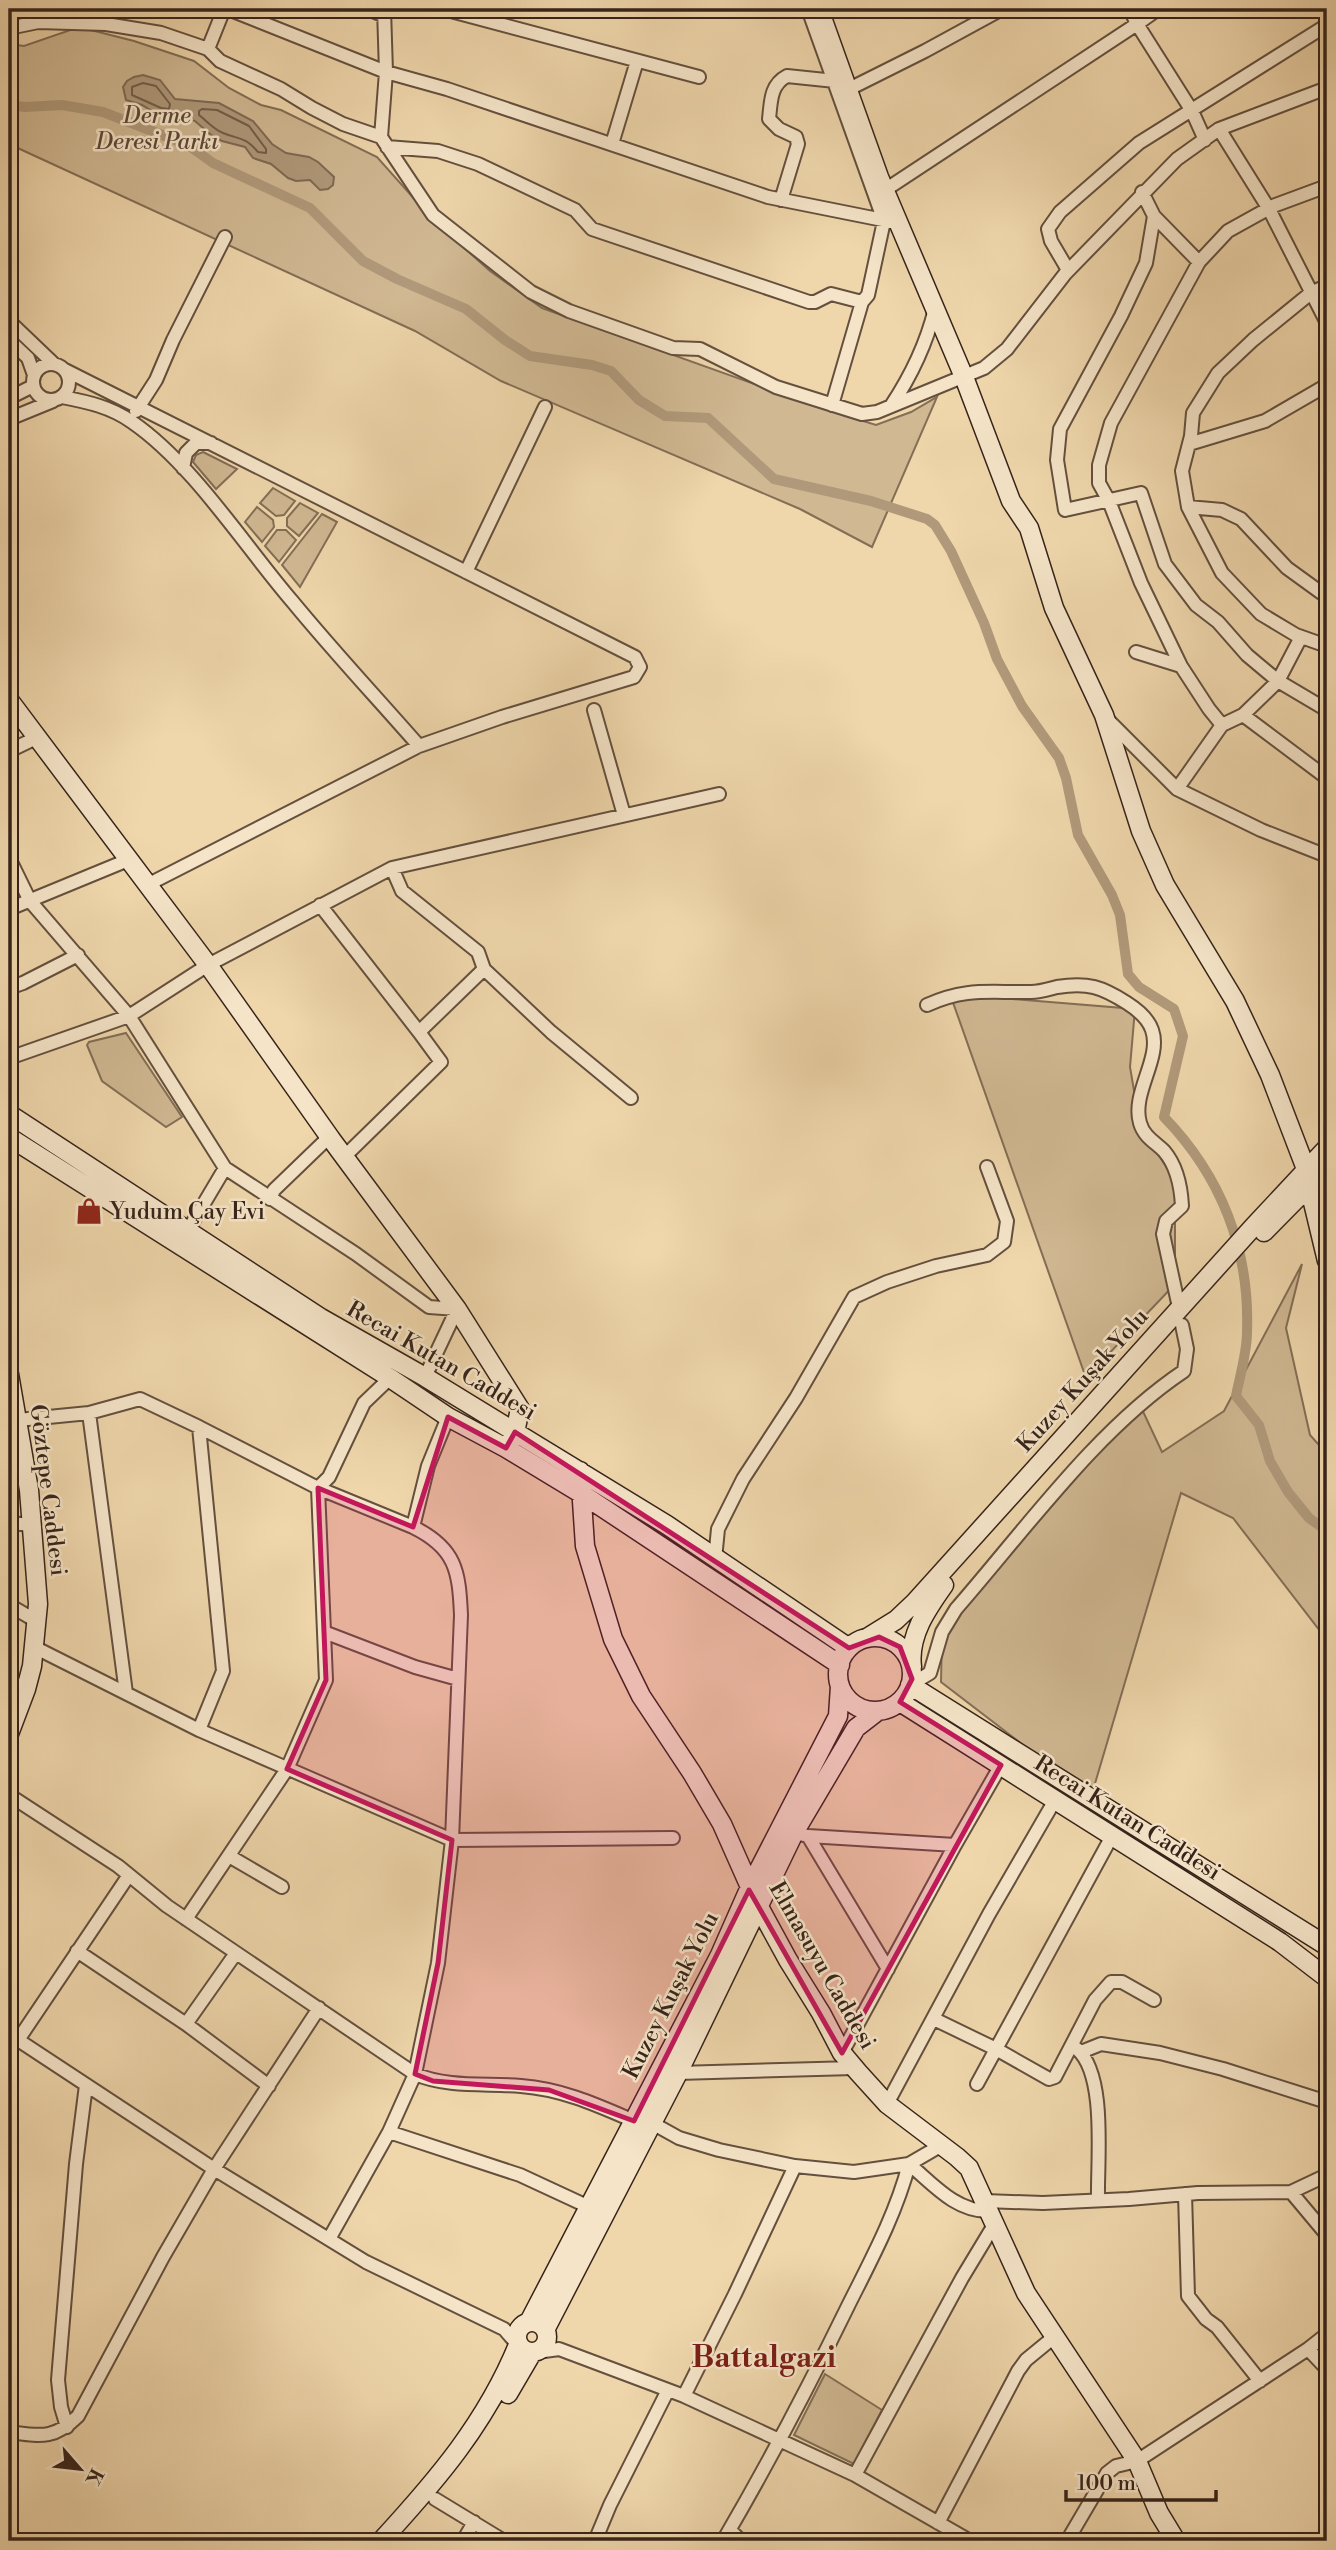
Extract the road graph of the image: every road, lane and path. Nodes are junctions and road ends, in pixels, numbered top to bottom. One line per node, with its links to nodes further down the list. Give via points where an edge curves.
1 (42, 9): 11 (street)
2 (226, 9): 15 (street); 17 (street)
3 (368, 9): 10 (street)
4 (806, 9): 5 (street); 19 (street)
5 (817, 9): 19 (main road)
6 (1002, 9): 19 (street, via 925,51)
7 (1130, 9): 12 (street)
8 (1158, 9): 12 (street)
9 (447, 10): 16 (street)
10 (384, 12): 17 (street)
11 (38, 22): 14 (street); 15 (street, via 106,24 161,33)
12 (1138, 24): 21 (street); 27 (street)
13 (1327, 25): 21 (street)
14 (9, 28)
15 (208, 49): 24 (street, via 220,61)
16 (637, 61): 18 (street); 25 (street)
17 (386, 72): 24 (street); 25 (street)
18 (699, 77)
19 (842, 85): 27 (main road); 29 (street, via 787,76 772,91 769,119 796,137 798,144); 32 (street)
20 (1327, 88): 22 (street)
21 (1192, 111): 23 (street); 35 (street, via 1139,144 1052,221 1048,229 1051,241)
22 (1219, 129): 23 (street); 30 (street)
23 (1205, 140): 28 (street)
24 (384, 142): 38 (street, via 438,151 478,164 575,210 592,229 809,302 831,294); 49 (street, via 433,215 531,292 569,311 673,348 699,349 776,387)
25 (612, 144): 29 (street)
26 (1327, 186): 30 (street)
27 (885, 190): 32 (main road)
28 (1142, 192): 31 (street); 35 (street)
29 (781, 200): 32 (street)
30 (1269, 209): 34 (street, via 1228,231); 37 (street)
31 (1154, 216): 34 (street); 58 (street, via 1146,263 1135,288 1060,429 1057,460 1065,510)
32 (891, 222): 38 (street); 39 (main road)
33 (225, 237): 50 (street, via 156,380)
34 (1199, 262): 58 (street, via 1111,423 1099,465 1099,483)
35 (1068, 270): 44 (street, via 1007,349)
36 (1327, 286): 37 (street)
37 (1312, 292): 41 (street); 56 (street, via 1218,373 1193,413)
38 (862, 302): 49 (street)
39 (935, 309): 44 (main road); 52 (street, via 914,368)
40 (9, 321): 43 (street)
41 (1327, 323)
42 (9, 341): 45 (street, via 28,358)
43 (59, 367): 45 (street, via 42,366); 48 (street, via 70,381); 50 (street)
44 (964, 377): 52 (street); 70 (main road, via 1011,501 1028,528 1054,608)
45 (33, 381): 47 (street); 48 (street, via 38,396)
46 (1327, 385): 56 (street, via 1265,421)
47 (9, 398)
48 (58, 399): 53 (street); 54 (street, via 102,405)
49 (832, 405): 52 (street, via 862,414)
50 (138, 406): 54 (street); 55 (street)
51 (545, 407): 60 (street)
52 (890, 407)
53 (9, 419)
54 (132, 421): 57 (street)
55 (211, 443): 57 (street, via 196,443 186,453); 60 (street)
56 (1189, 444): 59 (street, via 1182,471)
57 (183, 468): 74 (street, via 292,602)
58 (1109, 501): 65 (street); 66 (street, via 1141,492 1165,564 1196,605)
59 (1188, 507): 61 (street, via 1222,510 1241,519 1287,568); 62 (street, via 1222,573 1261,614)
60 (466, 572): 74 (street, via 635,657 640,667 634,677)
61 (1324, 592)
62 (1301, 637): 63 (street); 66 (street)
63 (1327, 646)
64 (1136, 652): 65 (street)
65 (1181, 666): 72 (street)
66 (1278, 681): 69 (street); 71 (street)
67 (9, 700): 73 (main road)
68 (594, 710): 79 (street)
69 (1327, 710)
70 (1104, 715): 77 (street); 105 (main road, via 1165,885 1235,1001 1270,1075)
71 (1243, 715): 72 (street); 76 (street)
72 (1222, 724): 77 (street)
73 (38, 737): 75 (street); 82 (main road)
74 (419, 746): 84 (street)
75 (9, 751)
76 (1327, 778)
77 (1178, 789): 80 (street)
78 (719, 794): 79 (street)
79 (624, 815): 83 (street)
80 (1327, 856)
81 (9, 858): 85 (street)
82 (128, 860): 84 (main road); 85 (street)
83 (393, 868): 86 (street); 90 (street, via 402,891 478,952)
84 (148, 885): 89 (main road)
85 (30, 901): 87 (street); 88 (street)
86 (320, 905): 89 (street); 94 (street)
87 (9, 909)
88 (78, 955): 91 (street); 93 (street)
89 (208, 965): 93 (street); 98 (main road)
90 (484, 970): 94 (street); 96 (street)
91 (9, 988)
92 (927, 1005): 110 (street, via 961,993 1096,986 1146,1019 1153,1033 1152,1053 1136,1107 1140,1126 1174,1167 1181,1189 1182,1206 1166,1222 1163,1234)
93 (129, 1016): 95 (street); 103 (street)
94 (419, 1032): 101 (street, via 441,1062)
95 (9, 1058)
96 (631, 1098)
97 (9, 1114): 107 (main road, Recai Kutan Caddesi)
98 (329, 1136): 101 (main road); 106 (street)
99 (9, 1137): 115 (main road, Recai Kutan Caddesi)
100 (1327, 1148): 105 (main road, Kuzey Kuşak Yolu)
101 (344, 1157): 111 (main road)
102 (987, 1167): 129 (street, via 1007,1221 1004,1242 987,1255 936,1266 854,1297 743,1479 718,1529)
103 (225, 1168): 106 (street); 107 (street)
104 (1327, 1168): 105 (main road, Kuzey Kuşak Yolu)
105 (1308, 1177): 108 (main road); 109 (main road, Kuzey Kuşak Yolu)
106 (270, 1199): 111 (street, via 429,1307)
107 (187, 1233): 113 (main road, Recai Kutan Caddesi)
108 (1327, 1261)
109 (1223, 1269): 133 (main road, Kuzey Kuşak Yolu, via 915,1602); 137 (main road, Kuzey Kuşak Yolu, via 952,1574 925,1612 914,1641)
110 (1178, 1303)
111 (457, 1309): 113 (street); 120 (main road, via 520,1409)
112 (1182, 1325): 137 (street, via 1187,1349 1184,1371 1125,1419 1073,1474 956,1609 942,1632 930,1673)
113 (425, 1377): 120 (main road, Recai Kutan Caddesi)
114 (9, 1378): 118 (main road, Göztepe Caddesi)
115 (390, 1378): 117 (main road, Recai Kutan Caddesi); 124 (street, via 364,1403 329,1477)
116 (89, 1413): 118 (street); 119 (street, via 140,1399); 142 (street)
117 (448, 1417): 122 (main road, Recai Kutan Caddesi); 128 (street, via 428,1466)
118 (18, 1420): 121 (main road, Göztepe Caddesi)
119 (199, 1427): 124 (street); 145 (street, via 223,1671)
120 (516, 1432): 122 (main road); 123 (main road, Recai Kutan Caddesi)
121 (16, 1446): 127 (main road, Göztepe Caddesi)
122 (506, 1448): 125 (main road, Recai Kutan Caddesi)
123 (580, 1471): 125 (main road, Elmasuyu Caddesi); 129 (main road, Recai Kutan Caddesi)
124 (318, 1488): 128 (street); 132 (street)
125 (582, 1494): 136 (main road, Recai Kutan Caddesi); 159 (main road, Elmasuyu Caddesi, via 585,1546 614,1639 641,1696 722,1824)
126 (9, 1523): 127 (street)
127 (33, 1525): 131 (main road, Göztepe Caddesi)
128 (414, 1527): 138 (street, via 441,1546 460,1583)
129 (715, 1559): 135 (main road, Recai Kutan Caddesi)
130 (9, 1605): 131 (street)
131 (38, 1622): 134 (main road, Göztepe Caddesi)
132 (324, 1632): 138 (street); 148 (street, via 326,1680)
133 (867, 1638): 135 (main road); 137 (main road, via 890,1640 900,1647 908,1656)
134 (36, 1648): 141 (main road, Göztepe Caddesi); 142 (street)
135 (849, 1648): 136 (main road)
136 (840, 1665): 140 (main road)
137 (911, 1676): 143 (main road); 162 (main road, Recai Kutan Caddesi)
138 (458, 1679): 154 (street)
139 (9, 1680): 141 (street)
140 (840, 1686): 144 (main road, via 855,1705); 159 (main road, Kuzey Kuşak Yolu, via 838,1716)
141 (26, 1689): 146 (main road, Göztepe Caddesi)
142 (126, 1693): 145 (street)
143 (900, 1702): 144 (main road); 147 (main road, Recai Kutan Caddesi)
144 (878, 1711): 151 (main road, Kuzey Kuşak Yolu, via 856,1728)
145 (199, 1730): 148 (street)
146 (9, 1734)
147 (1001, 1765): 150 (main road, Recai Kutan Caddesi); 155 (street)
148 (288, 1769): 154 (street); 156 (street)
149 (9, 1795): 157 (street)
150 (1055, 1800): 152 (main road, Recai Kutan Caddesi); 169 (street)
151 (801, 1835): 155 (street); 160 (main road, Kuzey Kuşak Yolu); 165 (street)
152 (1112, 1836): 166 (main road, Recai Kutan Caddesi, via 1280,1942); 172 (street)
153 (673, 1838): 154 (street)
154 (452, 1840): 177 (street, via 438,1963)
155 (954, 1845): 165 (street)
156 (229, 1856): 158 (street); 161 (street)
157 (129, 1875): 161 (street); 163 (street)
158 (282, 1887)
159 (750, 1887): 160 (main road, Elmasuyu Caddesi); 183 (main road, Kuzey Kuşak Yolu)
160 (758, 1905): 174 (main road, Elmasuyu Caddesi); 176 (main road, Kuzey Kuşak Yolu)
161 (186, 1919): 164 (street)
162 (1327, 1946)
163 (77, 1951): 170 (street); 171 (street)
164 (236, 1953): 168 (street); 170 (street)
165 (888, 1969): 174 (street)
166 (1327, 1978)
167 (1154, 2000): 173 (street, via 1122,1982 1111,1982 1095,2000)
168 (319, 2008): 177 (street); 180 (street)
169 (934, 2019): 172 (street); 182 (street)
170 (186, 2024): 180 (street)
171 (13, 2037): 179 (street)
172 (996, 2049): 173 (street, via 1049,2078 1055,2077); 178 (street)
173 (1077, 2049): 181 (street, via 1101,2044 1160,2053); 192 (street, via 1088,2062 1097,2089)
174 (842, 2053): 175 (main road, Elmasuyu Caddesi)
175 (854, 2068): 176 (street); 182 (main road, Elmasuyu Caddesi)
176 (678, 2073): 183 (main road, Kuzey Kuşak Yolu)
177 (415, 2074): 183 (street, via 433,2081 569,2094); 184 (street)
178 (977, 2084)
179 (86, 2085): 188 (street); 208 (street, via 58,2380)
180 (269, 2086): 188 (street)
181 (1327, 2102)
182 (887, 2104): 185 (main road, Elmasuyu Caddesi)
183 (643, 2122): 187 (street, via 699,2144); 193 (main road, Kuzey Kuşak Yolu); 197 (main road, Kuzey Kuşak Yolu)
184 (389, 2132): 193 (street, via 520,2175); 196 (street)
185 (940, 2146): 186 (street); 194 (main road, Elmasuyu Caddesi, via 969,2168)
186 (909, 2164): 187 (street, via 854,2172); 194 (street, via 958,2204); 210 (street, via 879,2242)
187 (795, 2166): 207 (street)
188 (214, 2169): 196 (street); 208 (street, via 78,2416)
189 (1327, 2175): 190 (street)
190 (1291, 2192): 191 (street); 195 (street)
191 (1185, 2194): 192 (street); 205 (street, via 1188,2296)
192 (1098, 2200): 194 (street, via 1043,2203)
193 (589, 2207): 197 (main road, Kuzey Kuşak Yolu)
194 (989, 2213): 200 (main road, Elmasuyu Caddesi, via 1026,2293); 212 (street, via 962,2278)
195 (1327, 2235)
196 (328, 2239): 198 (street)
197 (537, 2328): 198 (street); 201 (street); 203 (main road, via 545,2345); 203 (main road, via 521,2326 516,2335)
198 (504, 2329): 203 (street)
199 (1327, 2334): 202 (street)
200 (1054, 2337): 211 (main road, Elmasuyu Caddesi); 215 (street, via 1018,2371)
201 (559, 2349): 203 (street); 206 (street)
202 (1308, 2349): 204 (street); 205 (street)
203 (525, 2352): 213 (main road, via 489,2426); 217 (main road, via 481,2421)
204 (1327, 2368)
205 (1259, 2381): 211 (street)
206 (668, 2390): 207 (street); 221 (street)
207 (684, 2396): 210 (street)
208 (67, 2427): 209 (street, via 41,2436)
209 (9, 2432)
210 (780, 2440): 212 (street); 216 (street)
211 (1137, 2461): 224 (street, via 1107,2473); 225 (main road, Elmasuyu Caddesi)
212 (855, 2475): 215 (street)
213 (435, 2499): 214 (street); 218 (main road)
214 (474, 2522): 219 (street); 220 (street)
215 (938, 2523): 223 (street)
216 (726, 2536): 222 (street)
217 (381, 2541)
218 (397, 2541)
219 (463, 2541)
220 (504, 2541)
221 (595, 2541)
222 (741, 2541)
223 (970, 2541)
224 (1067, 2541)
225 (1177, 2541)

